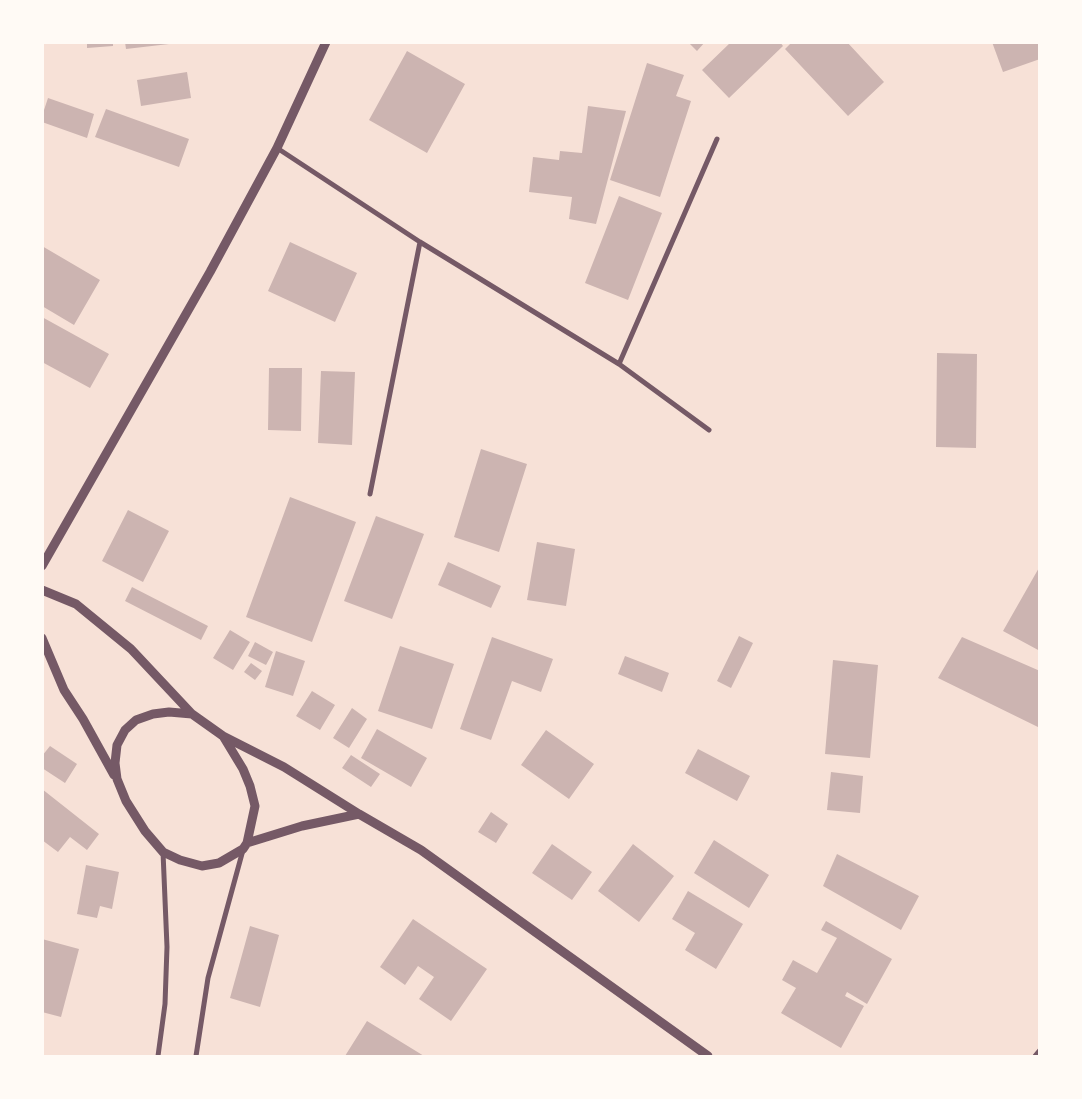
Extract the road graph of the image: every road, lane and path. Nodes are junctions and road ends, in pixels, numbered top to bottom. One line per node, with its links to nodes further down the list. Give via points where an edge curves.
1 (326, 42): 3 (street)
2 (717, 139): 5 (street)
3 (277, 148): 4 (street); 8 (street)
4 (420, 242): 5 (street); 7 (street)
5 (619, 364): 6 (street)
6 (709, 430)
7 (370, 494)
8 (42, 566)
9 (42, 590): 11 (street, via 76,604 131,649)
10 (42, 638): 13 (street, via 64,690)
11 (192, 714): 12 (street); 13 (street, via 169,712 136,720 125,730 117,746)
12 (223, 736): 14 (street, via 284,767); 15 (street, via 243,770 255,806)
13 (117, 779): 16 (street, via 126,801)
14 (359, 814): 15 (street, via 302,826); 20 (street, via 421,850)
15 (245, 846): 16 (street, via 229,859 202,866); 19 (street, via 208,978)
16 (163, 852): 18 (street, via 167,947)
17 (1040, 1050): 21 (street)
18 (158, 1056)
19 (196, 1056)
20 (708, 1056)
21 (1035, 1056)

